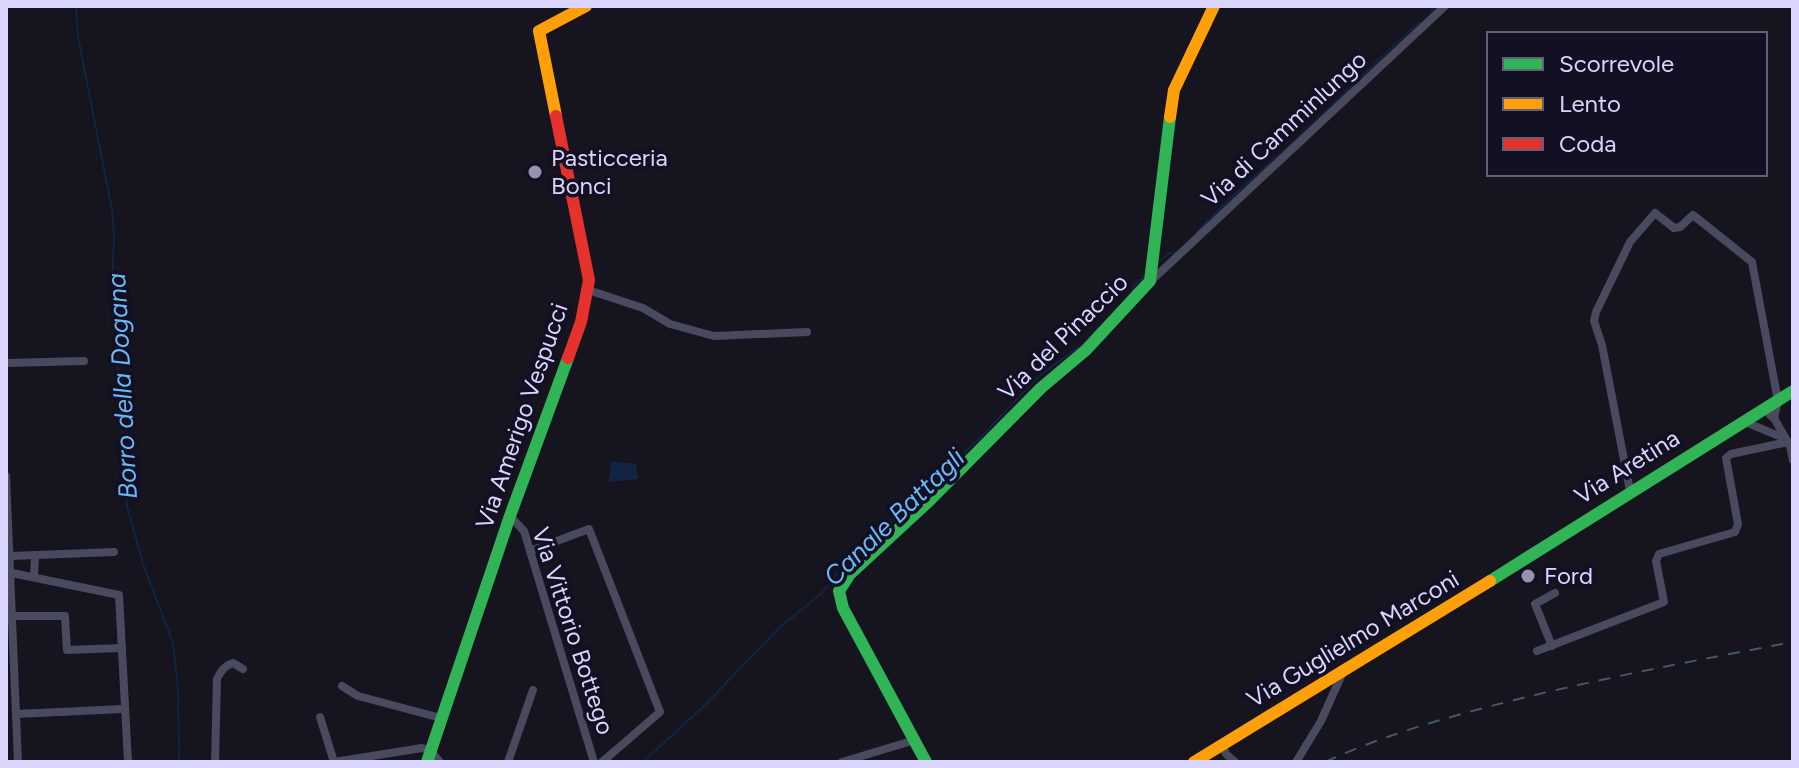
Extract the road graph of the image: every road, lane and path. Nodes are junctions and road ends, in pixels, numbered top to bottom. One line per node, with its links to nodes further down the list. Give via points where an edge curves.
1 (586, 6): 5 (street, Via Amerigo Vespucci, via 539,31)
2 (1214, 6): 4 (street, Via del Pinaccio, via 1174,90)
3 (1445, 6): 4 (street, Via di Camminlungo)
4 (1150, 281): 40 (street, Via del Pinaccio, via 1086,350 850,574 839,591 843,608)
5 (588, 290): 6 (street, via 714,336); 19 (street, Via Amerigo Vespucci)
6 (807, 332)
7 (84, 361): 8 (street)
8 (6, 363)
9 (1793, 391): 10 (street)
10 (1778, 401): 11 (street); 12 (street); 18 (street, via 1752,262 1693,215 1674,228 1655,213 1630,242 1594,321)
11 (1762, 410): 12 (street); 13 (street); 14 (street)
12 (1774, 418): 15 (street)
13 (1743, 421): 14 (street); 18 (street, Via Aretina)
14 (1767, 430): 15 (street)
15 (1787, 440): 16 (street); 29 (street, via 1726,458 1735,532 1659,554 1664,602)
16 (1793, 460)
17 (6, 476): 24 (street)
18 (1630, 491): 22 (street, Via Aretina)
19 (510, 516): 20 (street, Via Vittorio Bottego, via 524,531); 39 (street, Via Amerigo Vespucci)
20 (530, 551): 49 (street, Via Vittorio Bottego); 50 (street, via 589,529 660,712)
21 (114, 552): 23 (street)
22 (1534, 552): 33 (street, Via Guglielmo Marconi)
23 (35, 555): 24 (street); 26 (street)
24 (11, 556): 25 (street)
25 (8, 572): 26 (street); 28 (street)
26 (34, 577): 30 (street, via 119,595)
27 (1555, 593): 29 (street, via 1535,604)
28 (12, 616): 30 (street, via 65,616 67,650); 37 (street)
29 (1552, 646): 31 (street)
30 (122, 648): 36 (street)
31 (1537, 651)
32 (243, 669): 46 (street, via 227,665 217,679)
33 (1343, 671): 41 (street, Via Guglielmo Marconi); 55 (street)
34 (342, 686): 39 (street, via 358,696)
35 (533, 690): 48 (street)
36 (123, 709): 37 (street); 45 (street)
37 (16, 714): 43 (street)
38 (320, 717): 44 (street, via 334,762 422,748)
39 (441, 718): 44 (street, Via Amerigo Vespucci)
40 (915, 740): 51 (street); 52 (street)
41 (1222, 745): 53 (street, Via Guglielmo Marconi); 54 (street)
42 (6, 753): 43 (street)
43 (18, 757)
44 (429, 757): 47 (street)
45 (128, 762)
46 (215, 762)
47 (440, 762)
48 (508, 762)
49 (594, 762)
50 (602, 762)
51 (842, 762)
52 (926, 762)
53 (1194, 762)
54 (1235, 762)
55 (1296, 762)

